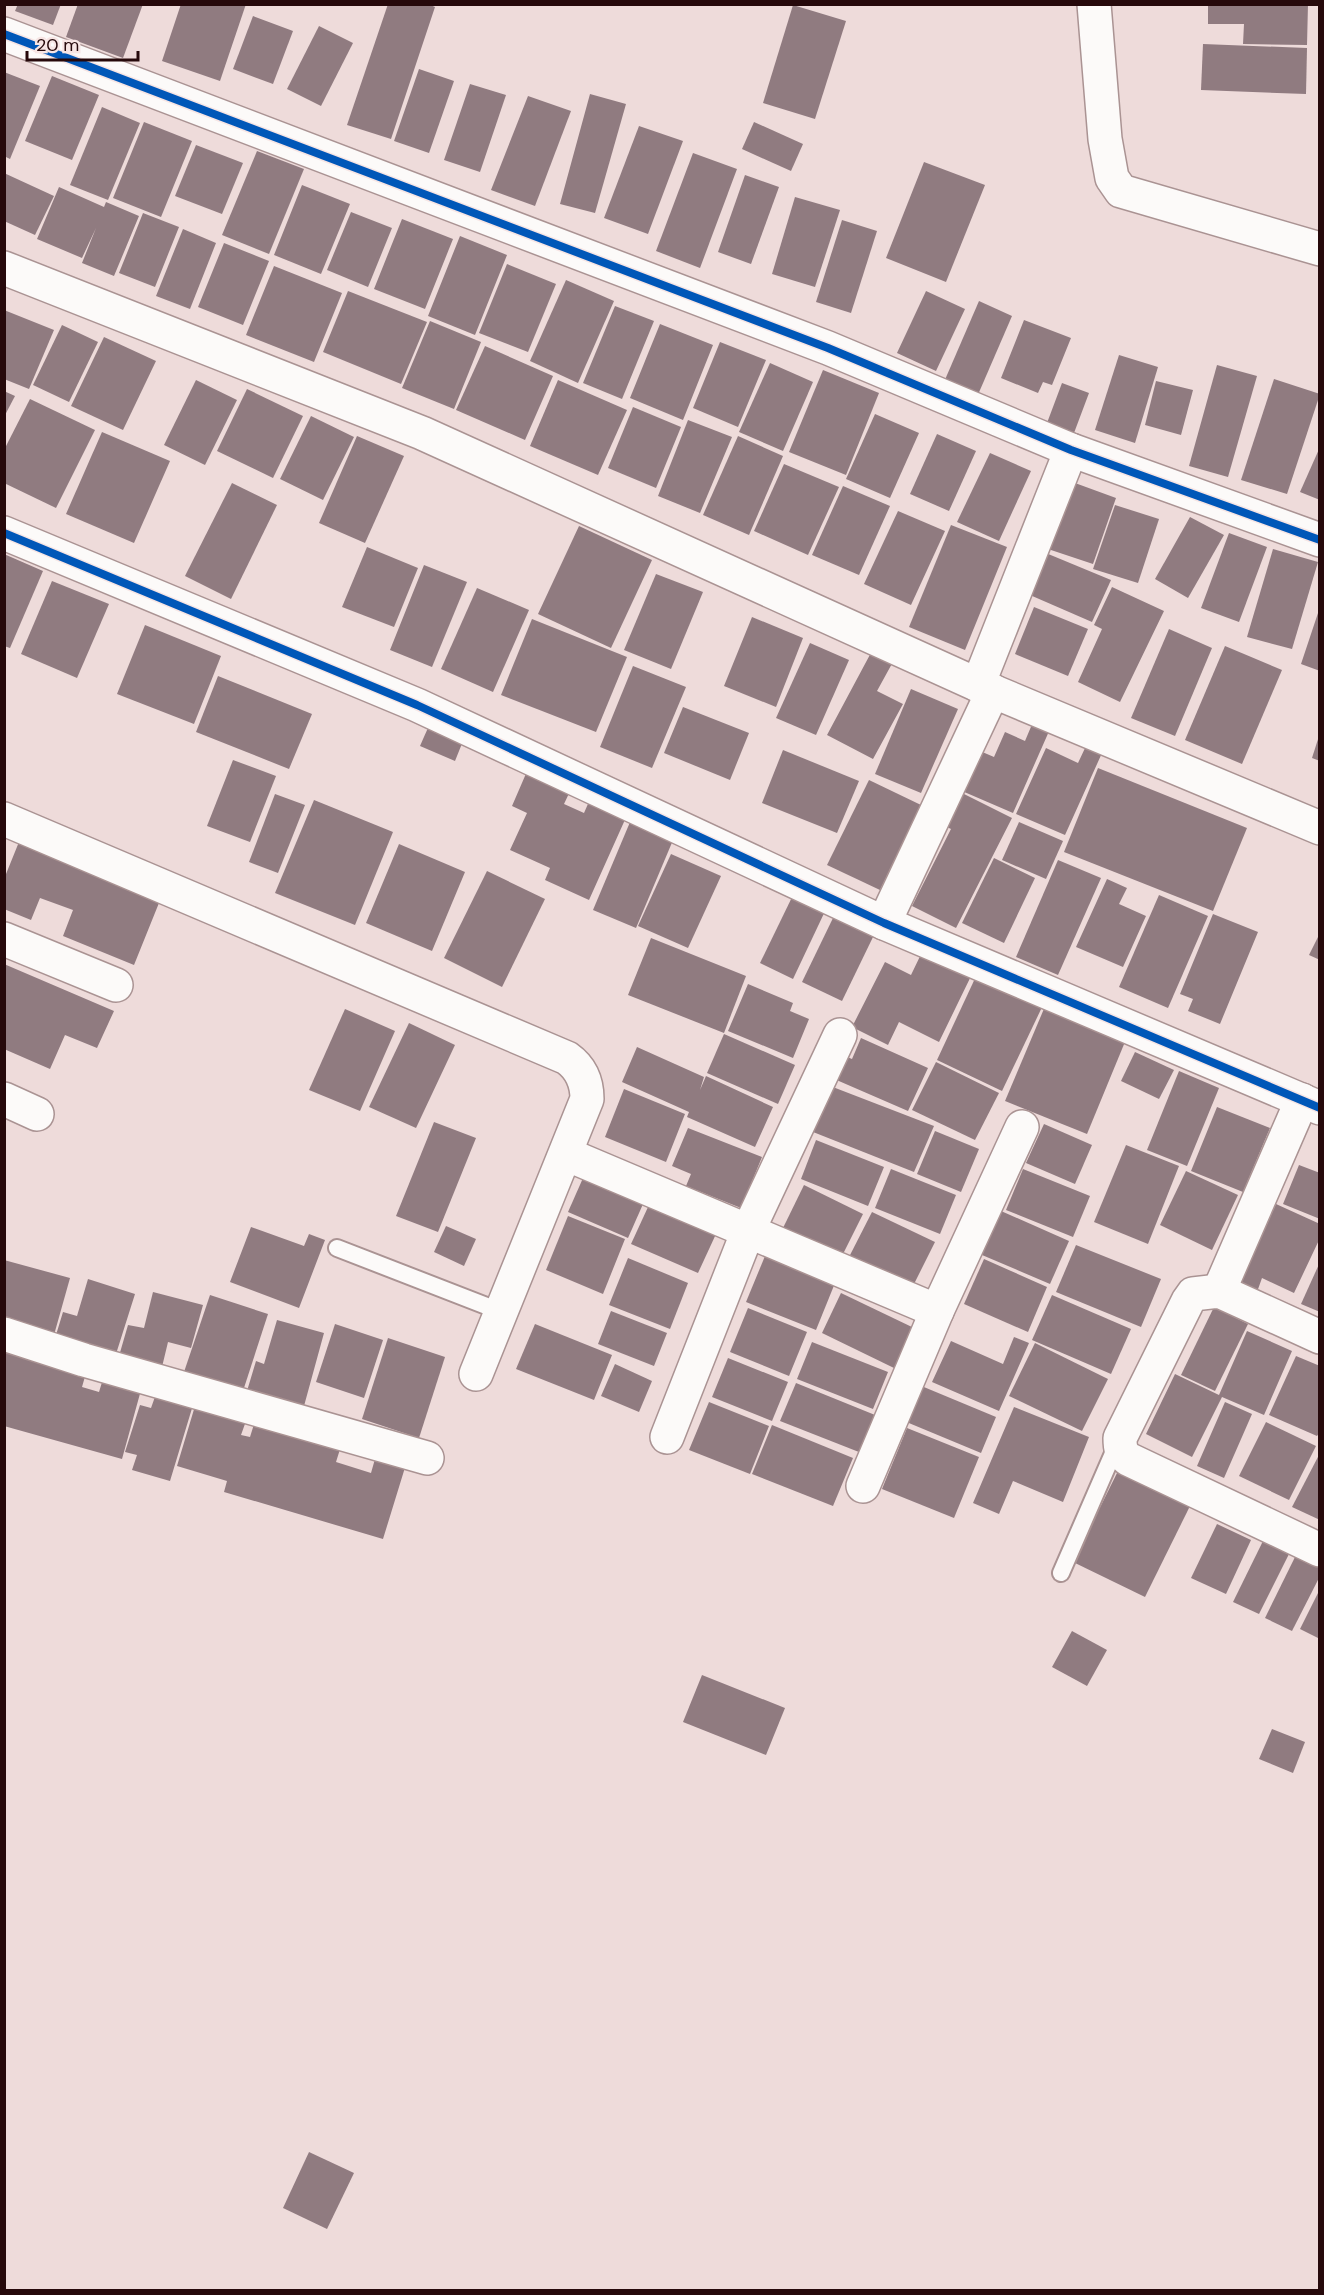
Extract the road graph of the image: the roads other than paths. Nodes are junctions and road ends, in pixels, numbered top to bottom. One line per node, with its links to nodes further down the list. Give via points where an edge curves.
1 (1094, 4): 3 (street, via 1105,140 1115,186 1121,191)
2 (4, 34): 5 (street, via 816,344)
3 (1320, 249)
4 (4, 268): 8 (street, via 422,433)
5 (1071, 450): 7 (street); 8 (street)
6 (4, 533): 11 (street, via 417,705)
7 (1320, 540)
8 (986, 688): 10 (street); 11 (street)
9 (6, 822): 19 (street, via 567,1058 583,1076 587,1099)
10 (1320, 828)
11 (884, 923): 16 (street)
12 (4, 939): 13 (street)
13 (116, 986)
14 (840, 1035): 20 (street)
15 (4, 1099): 17 (street)
16 (1311, 1104): 22 (street)
17 (37, 1114)
18 (1022, 1127): 23 (street)
19 (566, 1154): 20 (street); 24 (street)
20 (748, 1231): 23 (street); 28 (street)
21 (338, 1248): 24 (lane)
22 (1219, 1292): 26 (street); 29 (street, via 1193,1294 1188,1301)
23 (937, 1311): 31 (street)
24 (502, 1312): 27 (street)
25 (4, 1334): 30 (street)
26 (1320, 1337)
27 (476, 1374)
28 (667, 1437)
29 (1120, 1438): 32 (street, via 1120,1448 1128,1459); 33 (lane)
30 (427, 1458)
31 (862, 1486)
32 (1320, 1550)
33 (1061, 1573)

